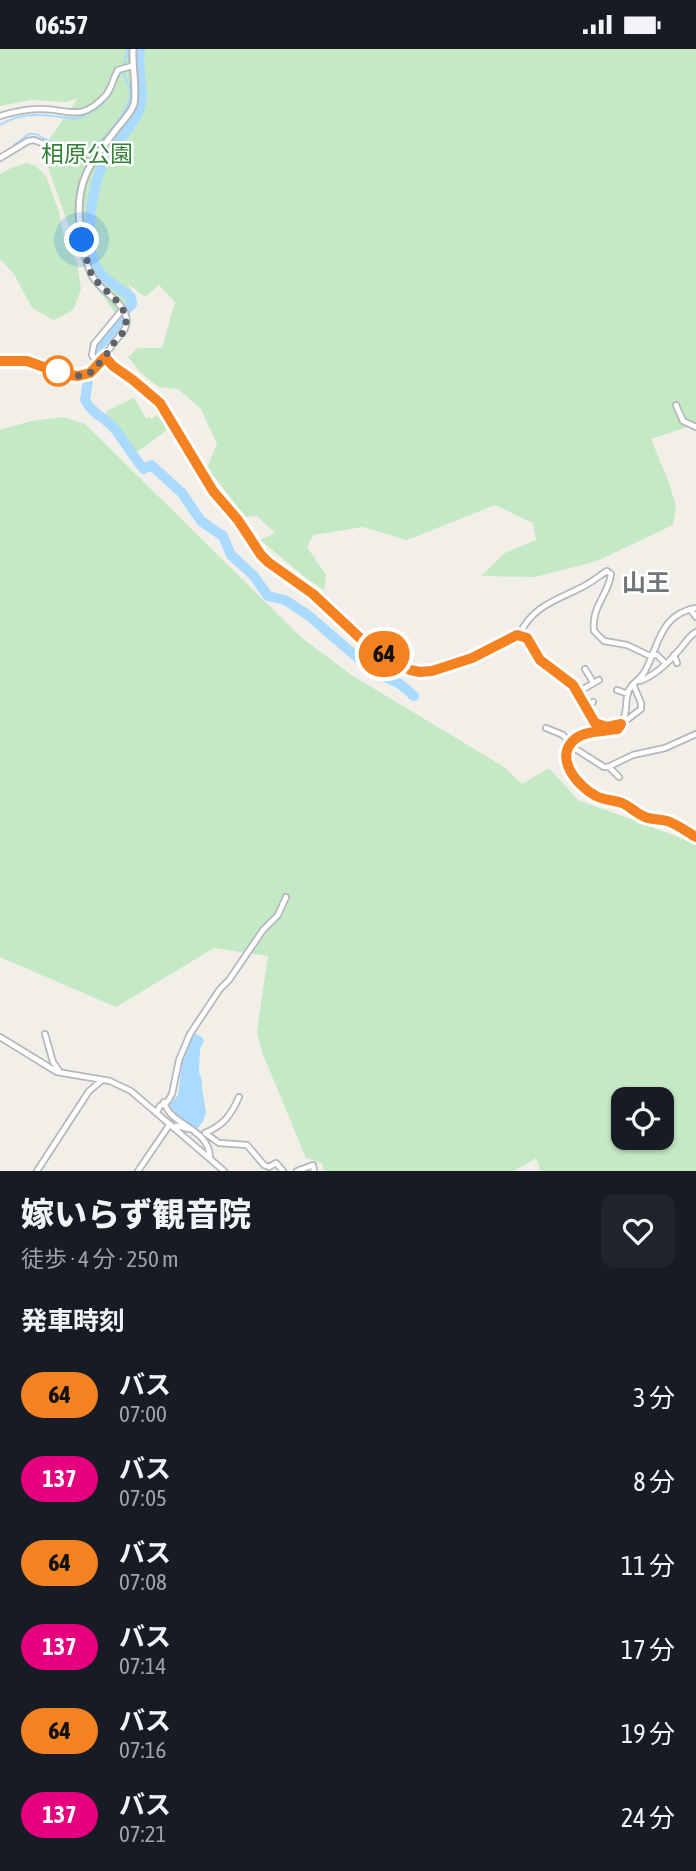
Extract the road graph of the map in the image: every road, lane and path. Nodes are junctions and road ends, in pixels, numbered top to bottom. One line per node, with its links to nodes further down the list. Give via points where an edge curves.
1 (133, 49): 2 (street)
2 (130, 66): 3 (street, via 120,69 107,94 85,111 72,114 39,109); 5 (street, via 133,106)
3 (0, 116)
4 (0, 158): 5 (street, via 34,140)
5 (91, 163): 6 (street, via 79,196)
6 (80, 225): 7 (street, via 93,278)
7 (123, 309): 8 (street, via 125,331); 10 (street, via 94,344 92,355)
8 (105, 357): 10 (street); 17 (street, via 160,403 213,491 261,555 383,654 410,670 432,671)
9 (0, 361): 10 (street, via 27,361 78,376)
10 (98, 365)
11 (676, 405): 12 (street, via 683,421)
12 (696, 427)
13 (696, 601): 14 (street)
14 (693, 608): 15 (street); 18 (street, via 678,613 666,626)
15 (696, 617)
16 (696, 632): 19 (street)
17 (520, 635): 18 (street, via 545,604 607,571 611,580 594,615 594,631 604,641); 25 (street, via 529,640 540,660)
18 (652, 655): 21 (street); 23 (street)
19 (674, 655): 20 (street); 21 (street)
20 (677, 663)
21 (666, 664): 23 (street)
22 (585, 669): 25 (street, via 596,681)
23 (635, 683): 26 (street); 29 (street, via 641,709)
24 (617, 691): 26 (street)
25 (578, 692): 28 (street)
26 (628, 694): 29 (street)
27 (593, 702): 28 (street)
28 (586, 709): 29 (street, via 601,726 612,727)
29 (622, 721): 32 (street, via 618,729 578,737)
30 (546, 728): 32 (street, via 563,735)
31 (696, 734): 33 (street)
32 (571, 745): 33 (street); 35 (street, via 568,768 595,796 618,801 642,816 666,821)
33 (609, 767): 34 (street)
34 (619, 777)
35 (696, 837)
36 (286, 897): 42 (street, via 278,915 190,1034 172,1094)
37 (45, 1034): 39 (street)
38 (0, 1037): 39 (street)
39 (60, 1073): 40 (street)
40 (102, 1081): 43 (street, via 131,1091); 48 (street, via 89,1091)
41 (239, 1097): 46 (street, via 230,1116)
42 (164, 1103): 43 (street); 45 (street, via 168,1112)
43 (157, 1112): 44 (street)
44 (172, 1126): 45 (street); 47 (street); 49 (street)
45 (192, 1130): 46 (street)
46 (203, 1134): 47 (street); 51 (street, via 219,1143 247,1145 264,1165 276,1163)
47 (210, 1158): 50 (street)
48 (37, 1171)
49 (138, 1171)
50 (224, 1171)
51 (283, 1171)
52 (297, 1171): 53 (street, via 313,1165)
53 (314, 1171)

